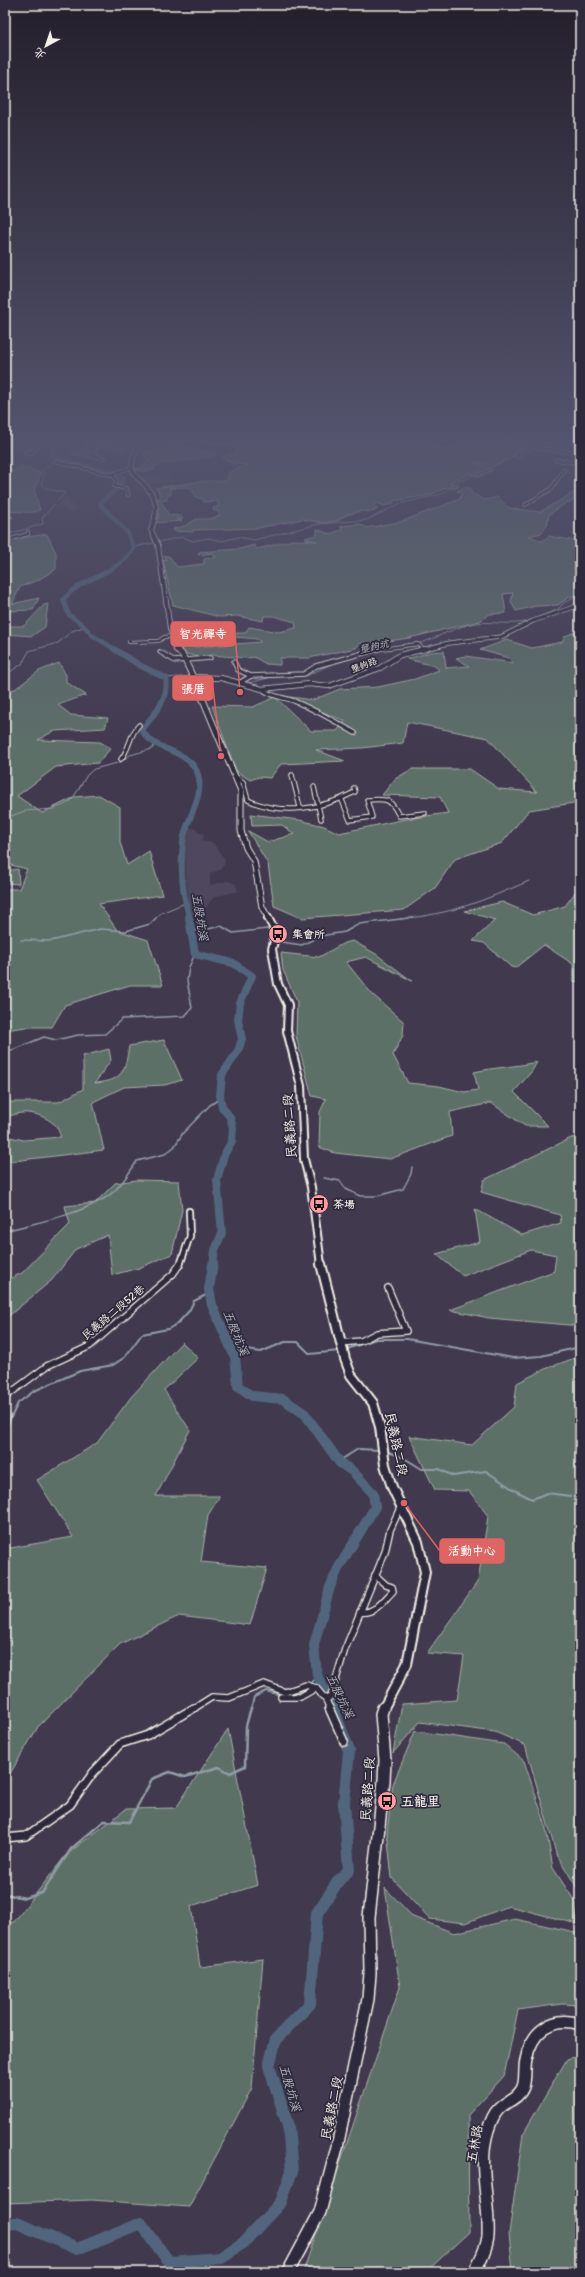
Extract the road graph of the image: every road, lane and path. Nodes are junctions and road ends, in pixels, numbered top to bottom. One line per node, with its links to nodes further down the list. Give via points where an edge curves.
1 (157, 545): 3 (main road, 民義路二段)
2 (580, 605): 5 (street, 壟鉤路, via 533,621 500,637 449,643)
3 (172, 636): 4 (street, via 159,641); 8 (main road, 民義路二段, via 176,649)
4 (129, 642)
5 (424, 650): 11 (street, via 418,644 384,647 316,666 304,674); 13 (street, 壟鉤路, via 395,657 380,668 329,686 309,684)
6 (160, 652): 8 (street, via 175,661)
7 (210, 658): 8 (street)
8 (185, 660): 10 (main road, 民義路二段)
9 (234, 662): 11 (street, via 238,670)
10 (192, 676): 12 (street, 壟鉤路); 18 (main road, 民義路二段, via 205,697 231,770)
11 (251, 676): 12 (street)
12 (241, 682): 13 (street, 壟鉤路)
13 (262, 689): 15 (street, via 329,716)
14 (139, 724): 16 (street, via 130,732)
15 (356, 733)
16 (121, 759)
17 (292, 775): 23 (street)
18 (236, 777): 23 (street, via 243,782 248,800 258,806); 28 (main road, 民義路二段, via 241,791 241,831 246,848 254,861 262,907 273,927 273,954 278,984 288,1005 287,1031 300,1086 304,1159 311,1187 321,1264)
19 (314, 787): 22 (street)
20 (354, 788): 21 (street, via 354,792)
21 (342, 800): 22 (street); 24 (street, via 350,820 372,817 367,800 388,799 393,802 399,816)
22 (318, 805): 23 (street); 25 (street)
23 (300, 808)
24 (425, 813)
25 (321, 818)
26 (189, 1211): 29 (street, 民義路二段52巷, via 187,1222 190,1235 182,1264 173,1274 90,1346 47,1366)
27 (388, 1288): 28 (street, via 406,1331 377,1333)
28 (342, 1347): 30 (main road, 民義路二段, via 351,1375 373,1403 392,1487)
29 (5, 1397)
30 (401, 1506): 31 (street); 39 (main road, 民義路二段, via 418,1542 425,1572 407,1664 387,1698 381,1714 385,1760 369,1917 368,1999 326,2193 320,2212)
31 (375, 1575): 32 (street); 32 (street, via 392,1587 393,1591 368,1614)
32 (360, 1612): 35 (street)
33 (316, 1688): 34 (street, via 301,1698); 35 (street); 37 (street, via 306,1685 285,1692 264,1684 229,1698 212,1697 201,1702 186,1714 148,1735 120,1744 70,1805 26,1836)
34 (280, 1698)
35 (328, 1698): 36 (street)
36 (344, 1742)
37 (5, 1838)
38 (580, 2024): 40 (main road, 五林路, via 571,2021 548,2024 533,2039 526,2058 523,2087 515,2099 497,2110 488,2131 483,2172 488,2236 482,2258)
39 (288, 2272)
40 (474, 2272)

